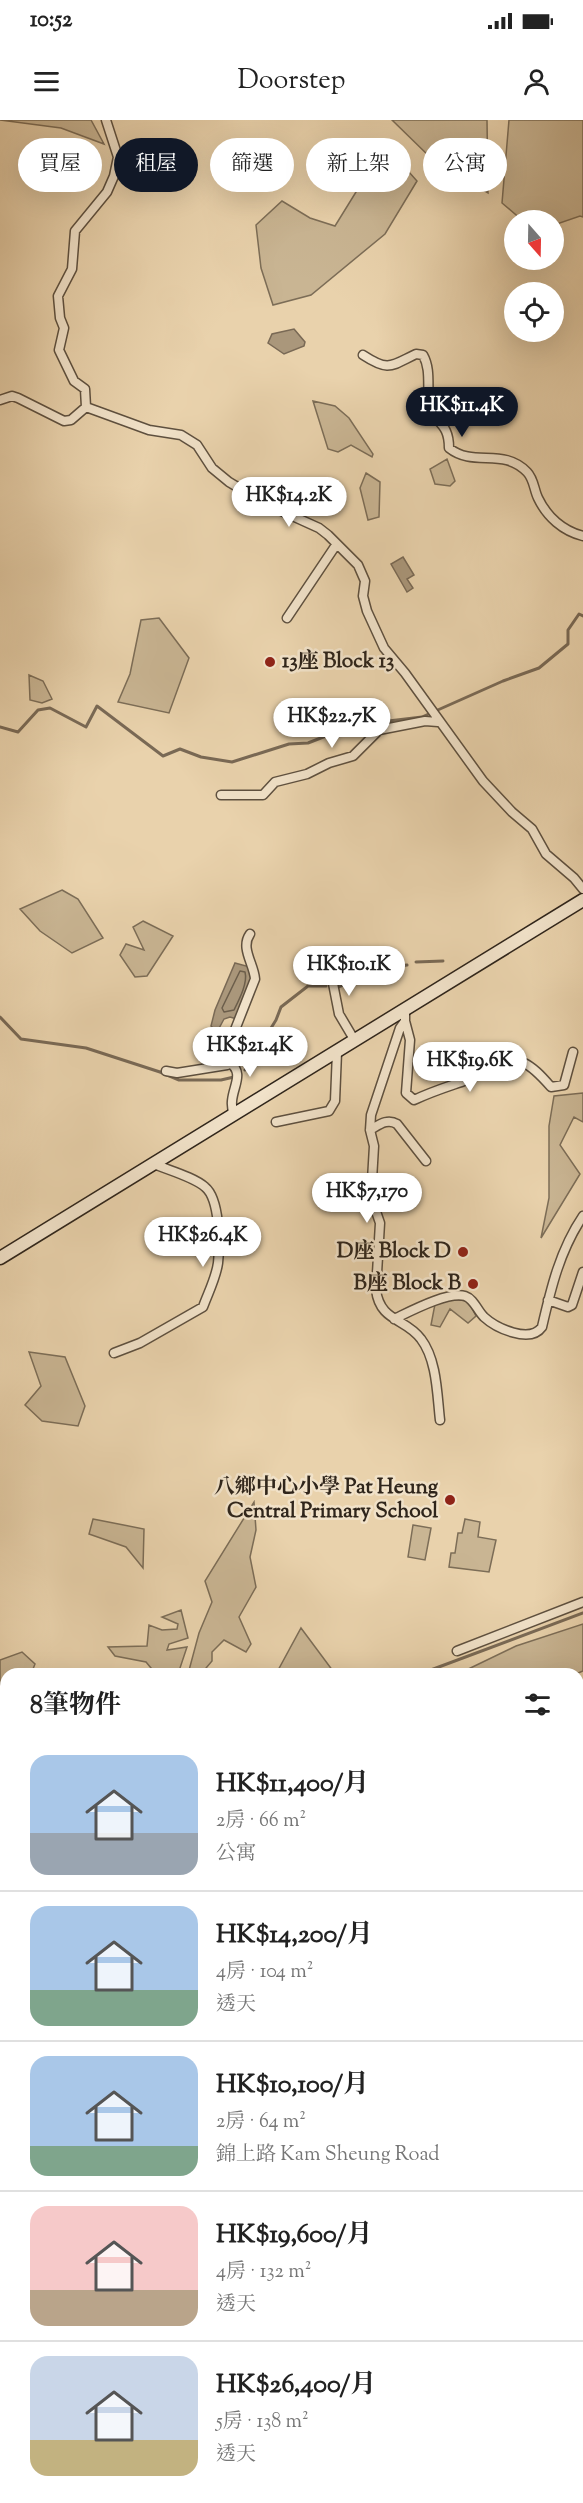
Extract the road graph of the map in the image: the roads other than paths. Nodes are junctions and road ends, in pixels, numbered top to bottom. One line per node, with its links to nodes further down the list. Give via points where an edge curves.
1 (106, 120): 4 (street, via 118,157 114,176 107,192 75,231 72,269 58,296 64,328 59,350 75,381 85,389)
2 (363, 355): 5 (street, via 389,367 416,354 423,356 431,409 449,435 449,448 458,455 478,459 501,457 527,471 538,499 552,518 569,532)
3 (0, 400): 4 (street, via 12,396 64,421)
4 (86, 407): 6 (street, via 149,430 181,435 197,445 212,468 229,482 319,528)
5 (583, 536)
6 (336, 545): 7 (street); 8 (street, via 358,565 365,581 367,611 384,648)
7 (287, 618)
8 (435, 717): 9 (street, via 379,730 353,756 275,782 263,795); 10 (street, via 483,781 532,829 546,854)
9 (222, 795)
10 (583, 889)
11 (583, 900): 14 (main road)
12 (250, 933): 18 (street, via 246,941 255,979 229,1045)
13 (328, 958): 15 (street, via 339,1014)
14 (405, 1016): 15 (main road); 17 (street, via 410,1040 406,1093 414,1100 469,1079 493,1064 517,1059 532,1066 551,1087 560,1087 567,1078); 22 (street, via 371,1115)
15 (355, 1041): 16 (main road)
16 (336, 1052): 20 (main road); 21 (street, via 335,1101 329,1111)
17 (573, 1052)
18 (229, 1062): 19 (street, via 225,1067); 20 (street, via 238,1074 230,1102)
19 (166, 1071)
20 (234, 1115): 24 (main road)
21 (276, 1122)
22 (370, 1130): 23 (street, via 392,1121); 29 (street, via 374,1146 371,1197 380,1223 377,1301)
23 (426, 1161)
24 (154, 1164): 26 (main road); 30 (street, via 205,1187 212,1196 218,1264 203,1307 140,1343)
25 (583, 1216): 28 (street, via 559,1262)
26 (0, 1258)
27 (583, 1272): 28 (street, via 572,1305)
28 (548, 1300): 29 (street, via 542,1327 530,1336 490,1322 468,1297 462,1296 449,1297)
29 (394, 1319): 31 (street, via 416,1333 429,1354)
30 (114, 1353)
31 (440, 1420)
32 (583, 1602): 33 (street)
33 (457, 1651)

